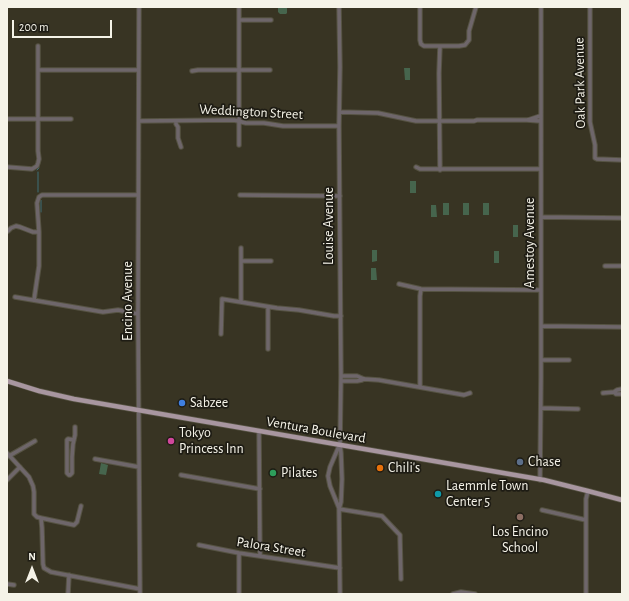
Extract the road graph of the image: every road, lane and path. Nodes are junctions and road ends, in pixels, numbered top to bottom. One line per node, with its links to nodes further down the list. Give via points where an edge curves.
1 (139, 7): 13 (street, Encino Avenue)
2 (239, 7): 8 (street)
3 (339, 7): 17 (street, Louise Avenue)
4 (420, 7): 11 (street, via 421,44)
5 (476, 7): 11 (street, via 469,40 465,45)
6 (541, 7): 18 (street, Amestoy Avenue)
7 (590, 7): 31 (street, Oak Park Avenue, via 590,122 595,158)
8 (239, 20): 9 (street); 14 (street)
9 (271, 20)
10 (38, 46): 12 (street)
11 (440, 46): 26 (street)
12 (39, 70): 13 (street); 21 (street)
13 (138, 70): 23 (street, Encino Avenue)
14 (239, 70): 15 (street); 16 (street); 25 (street)
15 (270, 70)
16 (192, 71)
17 (340, 112): 26 (street, via 378,112 410,121); 28 (street, Louise Avenue)
18 (540, 116): 22 (street); 27 (street, Amestoy Avenue)
19 (7, 119): 21 (street)
20 (71, 119): 21 (street)
21 (39, 120): 32 (street, via 37,166 30,169)
22 (528, 120): 26 (street); 27 (street)
23 (139, 121): 24 (street, Weddington Street); 36 (street, Encino Avenue)
24 (178, 121): 25 (street, Weddington Street); 30 (street)
25 (239, 121): 28 (street, Weddington Street, via 283,126); 29 (street)
26 (440, 121): 35 (street)
27 (540, 121): 34 (street, Amestoy Avenue)
28 (339, 126): 38 (street, Louise Avenue)
29 (239, 145)
30 (181, 148)
31 (622, 160)
32 (7, 167)
33 (416, 167): 35 (street)
34 (540, 169): 35 (street); 39 (street, Amestoy Avenue)
35 (440, 170)
36 (138, 195): 42 (street, via 42,195 37,203); 55 (street, Encino Avenue)
37 (240, 195): 38 (street)
38 (340, 196): 56 (street, Louise Avenue)
39 (541, 217): 40 (street); 50 (street, Amestoy Avenue)
40 (622, 218)
41 (8, 231): 42 (street, via 20,226)
42 (39, 232): 52 (street, via 39,266)
43 (241, 248): 44 (street)
44 (241, 261): 45 (street); 53 (street)
45 (272, 261)
46 (605, 266): 47 (street)
47 (622, 266)
48 (399, 284): 49 (street)
49 (421, 289): 50 (street); 65 (street)
50 (541, 290): 57 (street, Amestoy Avenue)
51 (15, 297): 52 (street)
52 (34, 300): 55 (street, via 103,312 118,310)
53 (241, 302): 54 (street); 59 (street, via 222,299)
54 (268, 307): 56 (street); 60 (street)
55 (138, 314): 73 (street, Encino Avenue)
56 (341, 316): 63 (street, Louise Avenue)
57 (541, 326): 58 (street); 61 (street, Amestoy Avenue)
58 (622, 327)
59 (221, 334)
60 (268, 348)
61 (541, 360): 62 (street); 71 (street, Amestoy Avenue)
62 (569, 360)
63 (341, 379): 65 (street, via 357,382 364,378); 78 (street, Louise Avenue)
64 (7, 381): 73 (main road, Ventura Boulevard, via 56,396)
65 (420, 387): 68 (street, via 464,395)
66 (622, 389): 67 (street)
67 (614, 392): 69 (street); 70 (street)
68 (470, 393)
69 (603, 393)
70 (622, 394)
71 (541, 408): 72 (street); 87 (street, Amestoy Avenue)
72 (578, 409)
73 (139, 410): 75 (main road, Ventura Boulevard); 84 (street, Encino Avenue)
74 (75, 427): 76 (street)
75 (259, 431): 78 (main road, Ventura Boulevard); 88 (street)
76 (74, 440): 80 (street, via 67,439); 81 (street)
77 (35, 441): 79 (street)
78 (340, 445): 87 (main road, Ventura Boulevard); 92 (street, Louise Avenue, via 342,479); 92 (street, Louise Avenue, via 328,476)
79 (8, 455): 83 (street)
80 (67, 457): 81 (street); 81 (street, via 67,473 70,475)
81 (72, 457)
82 (95, 459): 84 (street)
83 (20, 467): 86 (street); 94 (street, via 31,481 34,514)
84 (139, 467): 104 (street, Encino Avenue)
85 (181, 475): 88 (street)
86 (7, 480)
87 (540, 480): 89 (main road, Ventura Boulevard)
88 (260, 489): 98 (street)
89 (588, 491): 90 (main road, Ventura Boulevard); 95 (street)
90 (622, 500)
91 (82, 506): 94 (street, via 74,525)
92 (339, 508): 99 (street, Louise Avenue); 101 (street, via 382,516 400,535)
93 (542, 510): 95 (street)
94 (41, 518): 100 (street, via 44,568)
95 (586, 520): 111 (street)
96 (199, 545): 97 (street, Palora Street)
97 (239, 553): 98 (street, Palora Street); 107 (street)
98 (260, 556): 99 (street, Palora Street)
99 (340, 568): 108 (street, Louise Avenue)
100 (69, 575): 104 (street); 105 (street)
101 (401, 579)
102 (7, 584): 103 (street)
103 (14, 585)
104 (140, 589): 106 (street, Encino Avenue)
105 (68, 594)
106 (140, 594)
107 (238, 594)
108 (340, 594)
109 (453, 594): 110 (street)
110 (475, 594)
111 (586, 594)

